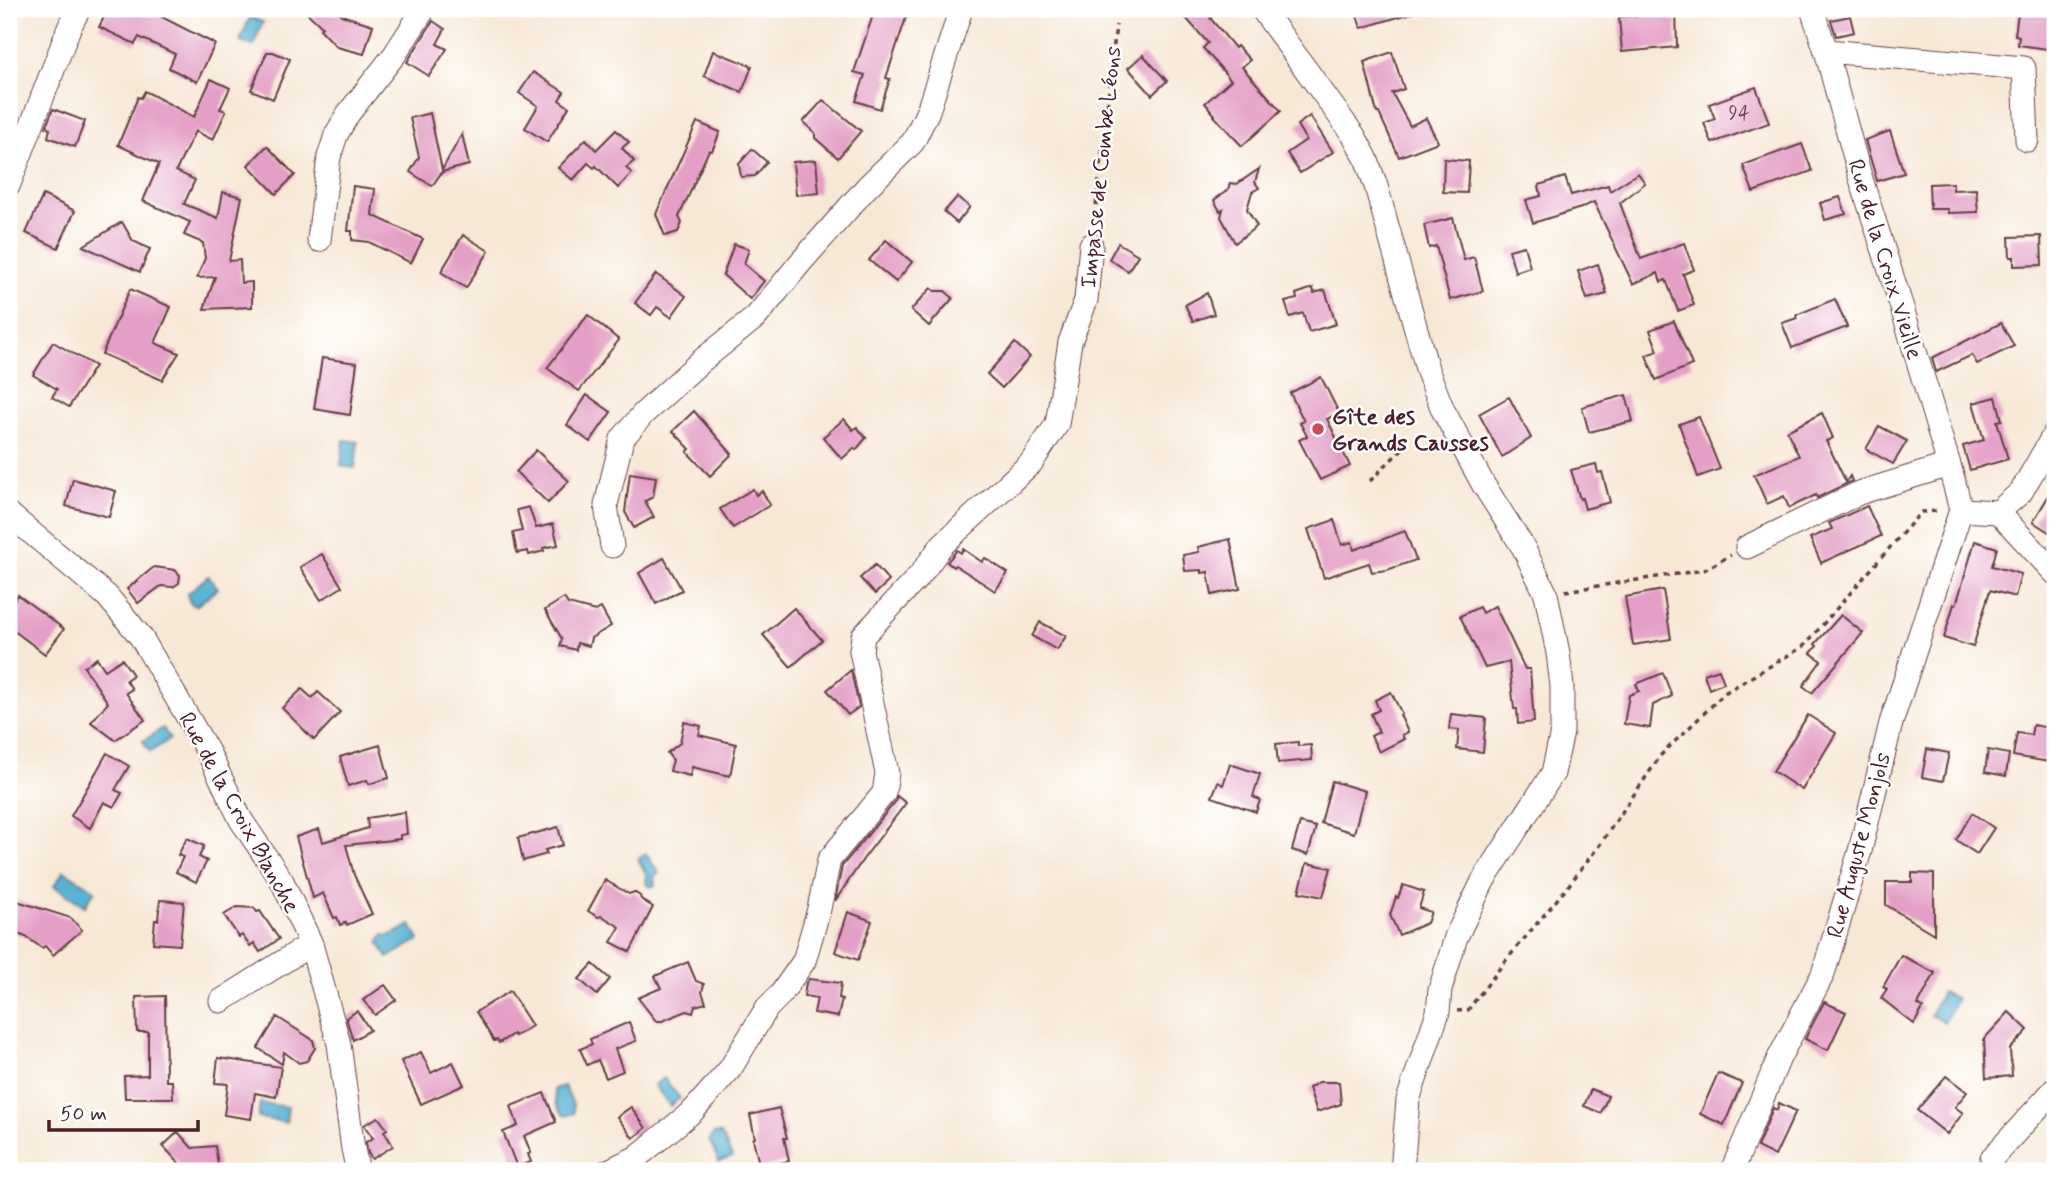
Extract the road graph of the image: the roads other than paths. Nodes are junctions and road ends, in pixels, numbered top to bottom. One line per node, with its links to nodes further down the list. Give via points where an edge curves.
1 (79, 9): 8 (street)
2 (424, 9): 9 (street, via 336,135)
3 (961, 9): 16 (street, via 928,111 913,142 867,187 756,317 700,362 622,439 606,505)
4 (1812, 9): 6 (street, Rue de la Croix Vieille)
5 (1271, 12): 25 (street, via 1366,158 1443,410 1546,594 1562,686 1562,732 1553,773 1483,881 1456,937 1408,1100)
6 (1826, 51): 7 (street, via 2024,68); 12 (street, Rue de la Croix Vieille)
7 (2027, 140)
8 (9, 184)
9 (319, 240)
10 (1091, 245): 24 (street, Impasse de Combe Léons, via 1086,300 1070,342 1057,424 1031,463 942,545 863,636 861,651 887,773 884,793 829,860 804,961 767,1008 730,1069 693,1111 637,1157)
11 (2055, 433): 14 (street, via 2021,492)
12 (1949, 465): 13 (street, Rue de la Croix Vieille); 17 (street, via 1859,493)
13 (1961, 510): 14 (street); 26 (street, Rue Auguste Monjols, via 1891,723 1860,851 1823,974 1779,1058)
14 (1998, 512): 18 (street)
15 (9, 514): 19 (street, Rue de la Croix Blanche, via 107,596 141,637 208,752 241,820 282,881)
16 (612, 546)
17 (1747, 547)
18 (2055, 573)
19 (311, 944): 20 (street); 23 (street, Rue de la Croix Blanche, via 339,1044)
20 (221, 1001)
21 (2055, 1089): 22 (street)
22 (1992, 1157)
23 (358, 1171)
24 (608, 1171)
25 (1402, 1171)
26 (1732, 1171)

